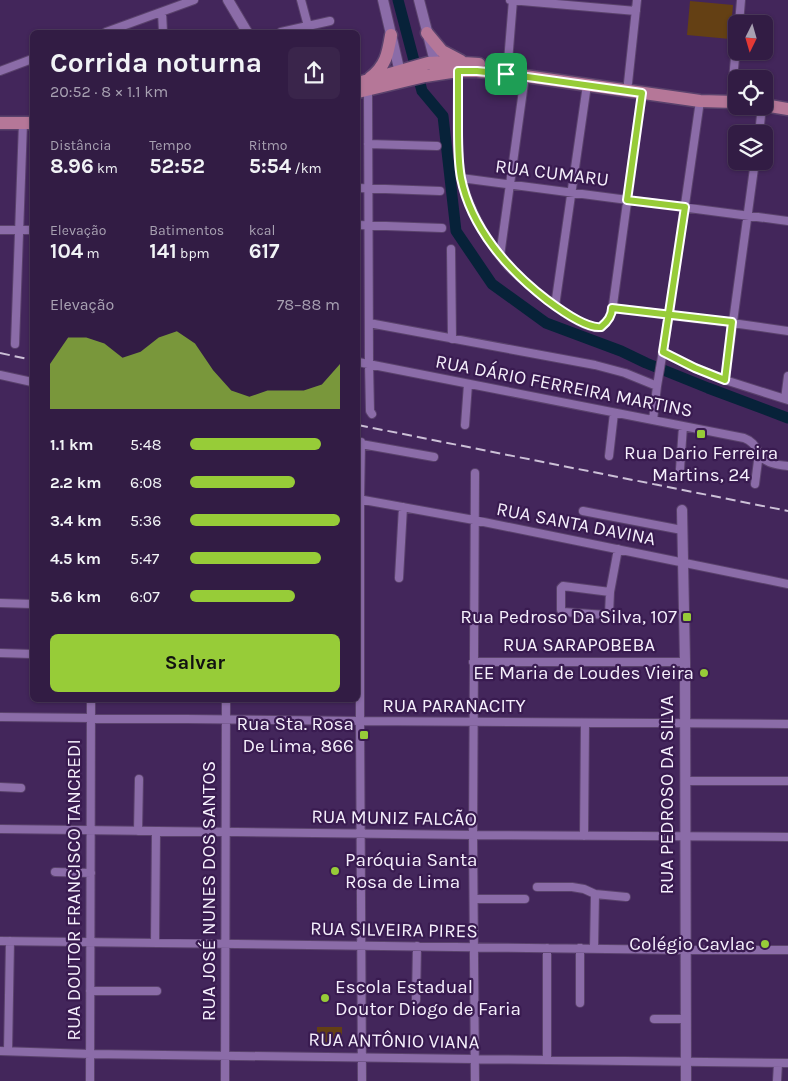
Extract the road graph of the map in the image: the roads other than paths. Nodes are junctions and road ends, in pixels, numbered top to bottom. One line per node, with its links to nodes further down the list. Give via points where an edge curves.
1 (194, 0): 10 (street)
2 (228, 0): 16 (street)
3 (301, 0): 13 (street)
4 (382, 0): 19 (street)
5 (419, 0): 18 (street)
6 (512, 0): 9 (street); 23 (street)
7 (637, 0): 9 (street)
8 (741, 0): 11 (street)
9 (636, 11): 27 (street)
10 (162, 12): 14 (street); 15 (street)
11 (739, 15)
12 (330, 20): 13 (street)
13 (308, 26): 17 (street)
14 (112, 30)
15 (163, 30)
16 (246, 30)
17 (290, 30)
18 (427, 33): 21 (main road); 22 (street)
19 (392, 35): 25 (street); 29 (main road, via 385,62)
20 (30, 60): 24 (street)
21 (461, 66): 22 (main road); 23 (main road); 43 (street, via 458,142)
22 (430, 69): 25 (main road)
23 (507, 70): 26 (main road); 27 (main road)
24 (0, 71)
25 (405, 75): 29 (main road)
26 (525, 76): 28 (main road); 44 (street)
27 (628, 84): 30 (main road); 32 (main road)
28 (587, 85): 30 (main road); 48 (street)
29 (363, 86): 40 (street)
30 (607, 88): 31 (main road)
31 (642, 93): 34 (main road); 49 (street)
32 (728, 100)
33 (728, 100): 34 (main road, via 706,98)
34 (700, 101): 50 (street)
35 (773, 107): 36 (main road)
36 (788, 109)
37 (0, 115): 38 (main road)
38 (29, 120): 39 (main road); 57 (street)
39 (0, 123)
40 (368, 144): 41 (street); 46 (street)
41 (437, 146)
42 (754, 170): 51 (street)
43 (461, 178): 44 (street, RUA CUMARU); 60 (street, via 476,218)
44 (510, 184): 48 (street, RUA CUMARU); 60 (street)
45 (360, 188): 46 (street)
46 (369, 188): 47 (street); 54 (street)
47 (440, 191)
48 (572, 192): 49 (street, RUA CUMARU); 61 (street)
49 (627, 200): 50 (street, RUA CUMARU); 62 (street)
50 (685, 207): 51 (street, RUA CUMARU); 63 (street)
51 (747, 216): 52 (street, RUA CUMARU); 64 (street)
52 (788, 221)
53 (360, 224): 54 (street)
54 (369, 225): 55 (street); 65 (street)
55 (442, 228)
56 (0, 230): 57 (street)
57 (18, 230): 58 (street); 68 (street)
58 (30, 230)
59 (451, 249): 67 (street)
60 (500, 256): 61 (street, via 524,282)
61 (555, 306): 62 (street, via 597,328 603,325)
62 (612, 308): 63 (street)
63 (669, 315): 64 (street); 69 (street)
64 (732, 322): 66 (street); 74 (street)
65 (369, 323): 67 (street); 71 (street)
66 (788, 331)
67 (452, 339): 77 (street, via 595,365)
68 (15, 344)
69 (662, 355): 74 (street); 77 (street)
70 (360, 362): 71 (street, RUA DÁRIO FERREIRA MARTINS)
71 (369, 364): 76 (street, RUA DÁRIO FERREIRA MARTINS); 80 (street)
72 (0, 375): 75 (street)
73 (788, 376): 78 (street)
74 (725, 380): 78 (street)
75 (30, 382)
76 (468, 384): 79 (street, RUA DÁRIO FERREIRA MARTINS); 82 (street)
77 (658, 384): 81 (street)
78 (786, 400)
79 (614, 413): 81 (street, RUA DÁRIO FERREIRA MARTINS); 85 (street)
80 (372, 414)
81 (653, 420): 83 (street, RUA DÁRIO FERREIRA MARTINS)
82 (465, 425)
83 (683, 426): 84 (street, RUA DÁRIO FERREIRA MARTINS, via 748,440); 88 (street)
84 (759, 453): 87 (street, RUA DÁRIO FERREIRA MARTINS, via 770,462); 91 (street)
85 (609, 456)
86 (434, 457): 89 (street, via 361,443)
87 (788, 466)
88 (680, 469)
89 (360, 471)
90 (475, 473): 96 (street)
91 (755, 484)
92 (360, 499): 93 (street, RUA SANTA DAVINA)
93 (403, 507): 96 (street, RUA SANTA DAVINA); 100 (street)
94 (682, 510): 97 (street, RUA PEDROSO DA SILVA)
95 (584, 511): 97 (street)
96 (474, 520): 98 (street, RUA SANTA DAVINA); 107 (street)
97 (682, 530): 99 (street, RUA PEDROSO DA SILVA)
98 (618, 549): 99 (street, RUA SANTA DAVINA); 102 (street)
99 (683, 562): 101 (street, RUA SANTA DAVINA); 108 (street, RUA PEDROSO DA SILVA)
100 (399, 578)
101 (788, 584)
102 (610, 592): 102 (street, via 606,616 561,610 561,588 564,586)
103 (0, 603): 104 (street)
104 (30, 604)
105 (0, 653): 106 (street)
106 (30, 654)
107 (473, 662): 108 (street, RUA SARAPOBEBA); 116 (street)
108 (684, 662): 118 (street, RUA PEDROSO DA SILVA)
109 (91, 702): 113 (street, RUA DOUTOR FRANCISCO TANCREDI)
110 (226, 702): 114 (street, RUA JOSÉ NUNES DOS SANTOS)
111 (360, 702): 115 (street)
112 (0, 716): 113 (street, RUA PARANACITY)
113 (91, 718): 114 (street, RUA PARANACITY); 126 (street, RUA DOUTOR FRANCISCO TANCREDI)
114 (226, 720): 115 (street, RUA PARANACITY); 129 (street, RUA JOSÉ NUNES DOS SANTOS)
115 (360, 721): 116 (street, RUA PARANACITY); 130 (street)
116 (474, 722): 117 (street, RUA PARANACITY); 131 (street)
117 (584, 723): 118 (street, RUA PARANACITY); 132 (street)
118 (685, 723): 119 (street, RUA PARANACITY); 121 (street, RUA PEDROSO DA SILVA)
119 (788, 724)
120 (139, 778): 127 (street)
121 (685, 781): 122 (street); 133 (street, RUA PEDROSO DA SILVA)
122 (788, 781)
123 (0, 787): 124 (street)
124 (21, 788)
125 (0, 829): 126 (street, RUA MUNIZ FALCÃO)
126 (90, 830): 127 (street, RUA MUNIZ FALCÃO); 136 (street, RUA DOUTOR FRANCISCO TANCREDI)
127 (138, 831): 128 (street, RUA MUNIZ FALCÃO)
128 (156, 832): 129 (street, RUA MUNIZ FALCÃO); 145 (street)
129 (226, 832): 130 (street, RUA MUNIZ FALCÃO); 146 (street, RUA JOSÉ NUNES DOS SANTOS)
130 (360, 834): 131 (street, RUA MUNIZ FALCÃO); 147 (street)
131 (473, 835): 132 (street, RUA MUNIZ FALCÃO); 140 (street)
132 (584, 836): 133 (street, RUA MUNIZ FALCÃO)
133 (685, 837): 134 (street, RUA MUNIZ FALCÃO); 153 (street, RUA PEDROSO DA SILVA)
134 (788, 837)
135 (55, 872): 136 (street)
136 (90, 873): 144 (street, RUA DOUTOR FRANCISCO TANCREDI)
137 (537, 887): 138 (street, via 572,887)
138 (595, 894): 139 (street); 152 (street)
139 (626, 897)
140 (474, 899): 141 (street); 149 (street)
141 (525, 899)
142 (0, 941): 143 (street, RUA SILVEIRA PIRES)
143 (10, 941): 144 (street, RUA SILVEIRA PIRES); 161 (street)
144 (90, 942): 145 (street, RUA SILVEIRA PIRES); 155 (street, RUA DOUTOR FRANCISCO TANCREDI)
145 (155, 943): 146 (street, RUA SILVEIRA PIRES)
146 (226, 944): 147 (street, RUA SILVEIRA PIRES); 163 (street, RUA JOSÉ NUNES DOS SANTOS)
147 (362, 946): 148 (street, RUA SILVEIRA PIRES); 164 (street)
148 (417, 946): 149 (street, RUA SILVEIRA PIRES); 157 (street)
149 (474, 947): 150 (street, RUA SILVEIRA PIRES); 165 (street)
150 (546, 948): 151 (street, RUA SILVEIRA PIRES); 166 (street)
151 (580, 948): 152 (street, RUA SILVEIRA PIRES); 158 (street)
152 (594, 948): 153 (street, RUA SILVEIRA PIRES)
153 (685, 950): 154 (street, RUA SILVEIRA PIRES); 160 (street, RUA PEDROSO DA SILVA)
154 (788, 950)
155 (90, 991): 156 (street); 162 (street, RUA DOUTOR FRANCISCO TANCREDI)
156 (157, 991)
157 (416, 1000)
158 (580, 1002)
159 (654, 1019): 160 (street)
160 (685, 1019): 167 (street, RUA PEDROSO DA SILVA)
161 (4, 1051): 162 (street, RUA ANTÔNIO VIANA)
162 (90, 1054): 163 (street, RUA ANTÔNIO VIANA); 170 (street, RUA DOUTOR FRANCISCO TANCREDI)
163 (226, 1055): 164 (street, RUA ANTÔNIO VIANA); 171 (street, RUA JOSÉ NUNES DOS SANTOS)
164 (362, 1057): 165 (street, RUA ANTÔNIO VIANA); 172 (street)
165 (475, 1059): 166 (street, RUA ANTÔNIO VIANA); 173 (street)
166 (547, 1059): 167 (street, RUA ANTÔNIO VIANA)
167 (686, 1062): 168 (street, RUA ANTÔNIO VIANA); 174 (street, RUA PEDROSO DA SILVA)
168 (778, 1063): 169 (street, RUA ANTÔNIO VIANA); 175 (street)
169 (788, 1063)
170 (90, 1081)
171 (226, 1081)
172 (362, 1081)
173 (475, 1081)
174 (686, 1081)
175 (777, 1081)

